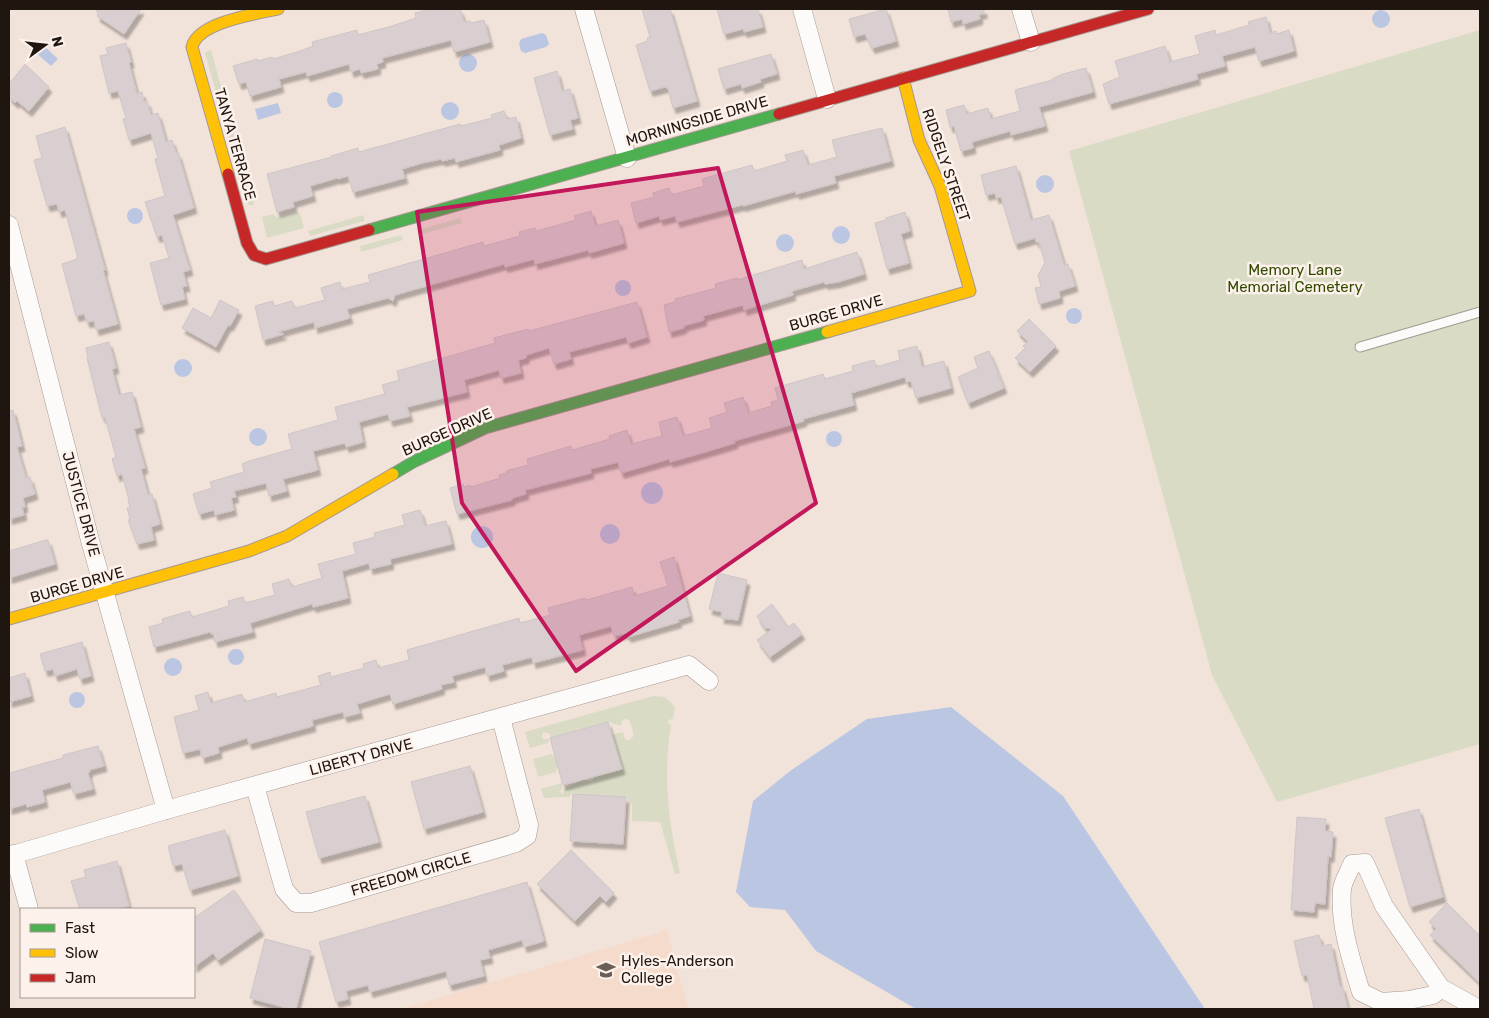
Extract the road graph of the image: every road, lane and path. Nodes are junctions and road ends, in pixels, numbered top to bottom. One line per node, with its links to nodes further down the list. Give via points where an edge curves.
1 (278, 9): 11 (street, TANYA TERRACE, via 210,28 199,34 192,47 247,243)
2 (584, 9): 9 (street)
3 (802, 9): 8 (street)
4 (1021, 9): 6 (street)
5 (1148, 9): 6 (street, MORNINGSIDE DRIVE)
6 (1030, 42): 7 (street, MORNINGSIDE DRIVE)
7 (903, 78): 8 (street, MORNINGSIDE DRIVE); 12 (street, RIDGELY STREET, via 919,140 940,186)
8 (828, 99): 9 (street, MORNINGSIDE DRIVE)
9 (627, 158): 11 (street, MORNINGSIDE DRIVE, via 272,259)
10 (9, 225): 15 (street, JUSTICE DRIVE)
11 (254, 255)
12 (970, 291): 15 (street, BURGE DRIVE, via 485,428 415,461 287,536 249,551)
13 (1480, 312): 14 (lane)
14 (1360, 347)
15 (105, 593): 16 (street, BURGE DRIVE); 20 (street, JUSTICE DRIVE)
16 (9, 619)
17 (709, 681): 18 (street, LIBERTY DRIVE, via 689,665)
18 (501, 718): 19 (street, LIBERTY DRIVE); 19 (street, FREEDOM CIRCLE, via 530,825 527,836 516,843 325,899 296,903 284,889)
19 (255, 786): 20 (street, LIBERTY DRIVE)
20 (166, 810): 21 (street, LIBERTY DRIVE)
21 (11, 855): 22 (street)
22 (29, 908)
23 (1441, 988): 23 (street, via 1432,995 1381,1002 1361,992 1343,918 1342,888 1352,864 1365,864 1384,906); 24 (street)
24 (1479, 1009)

